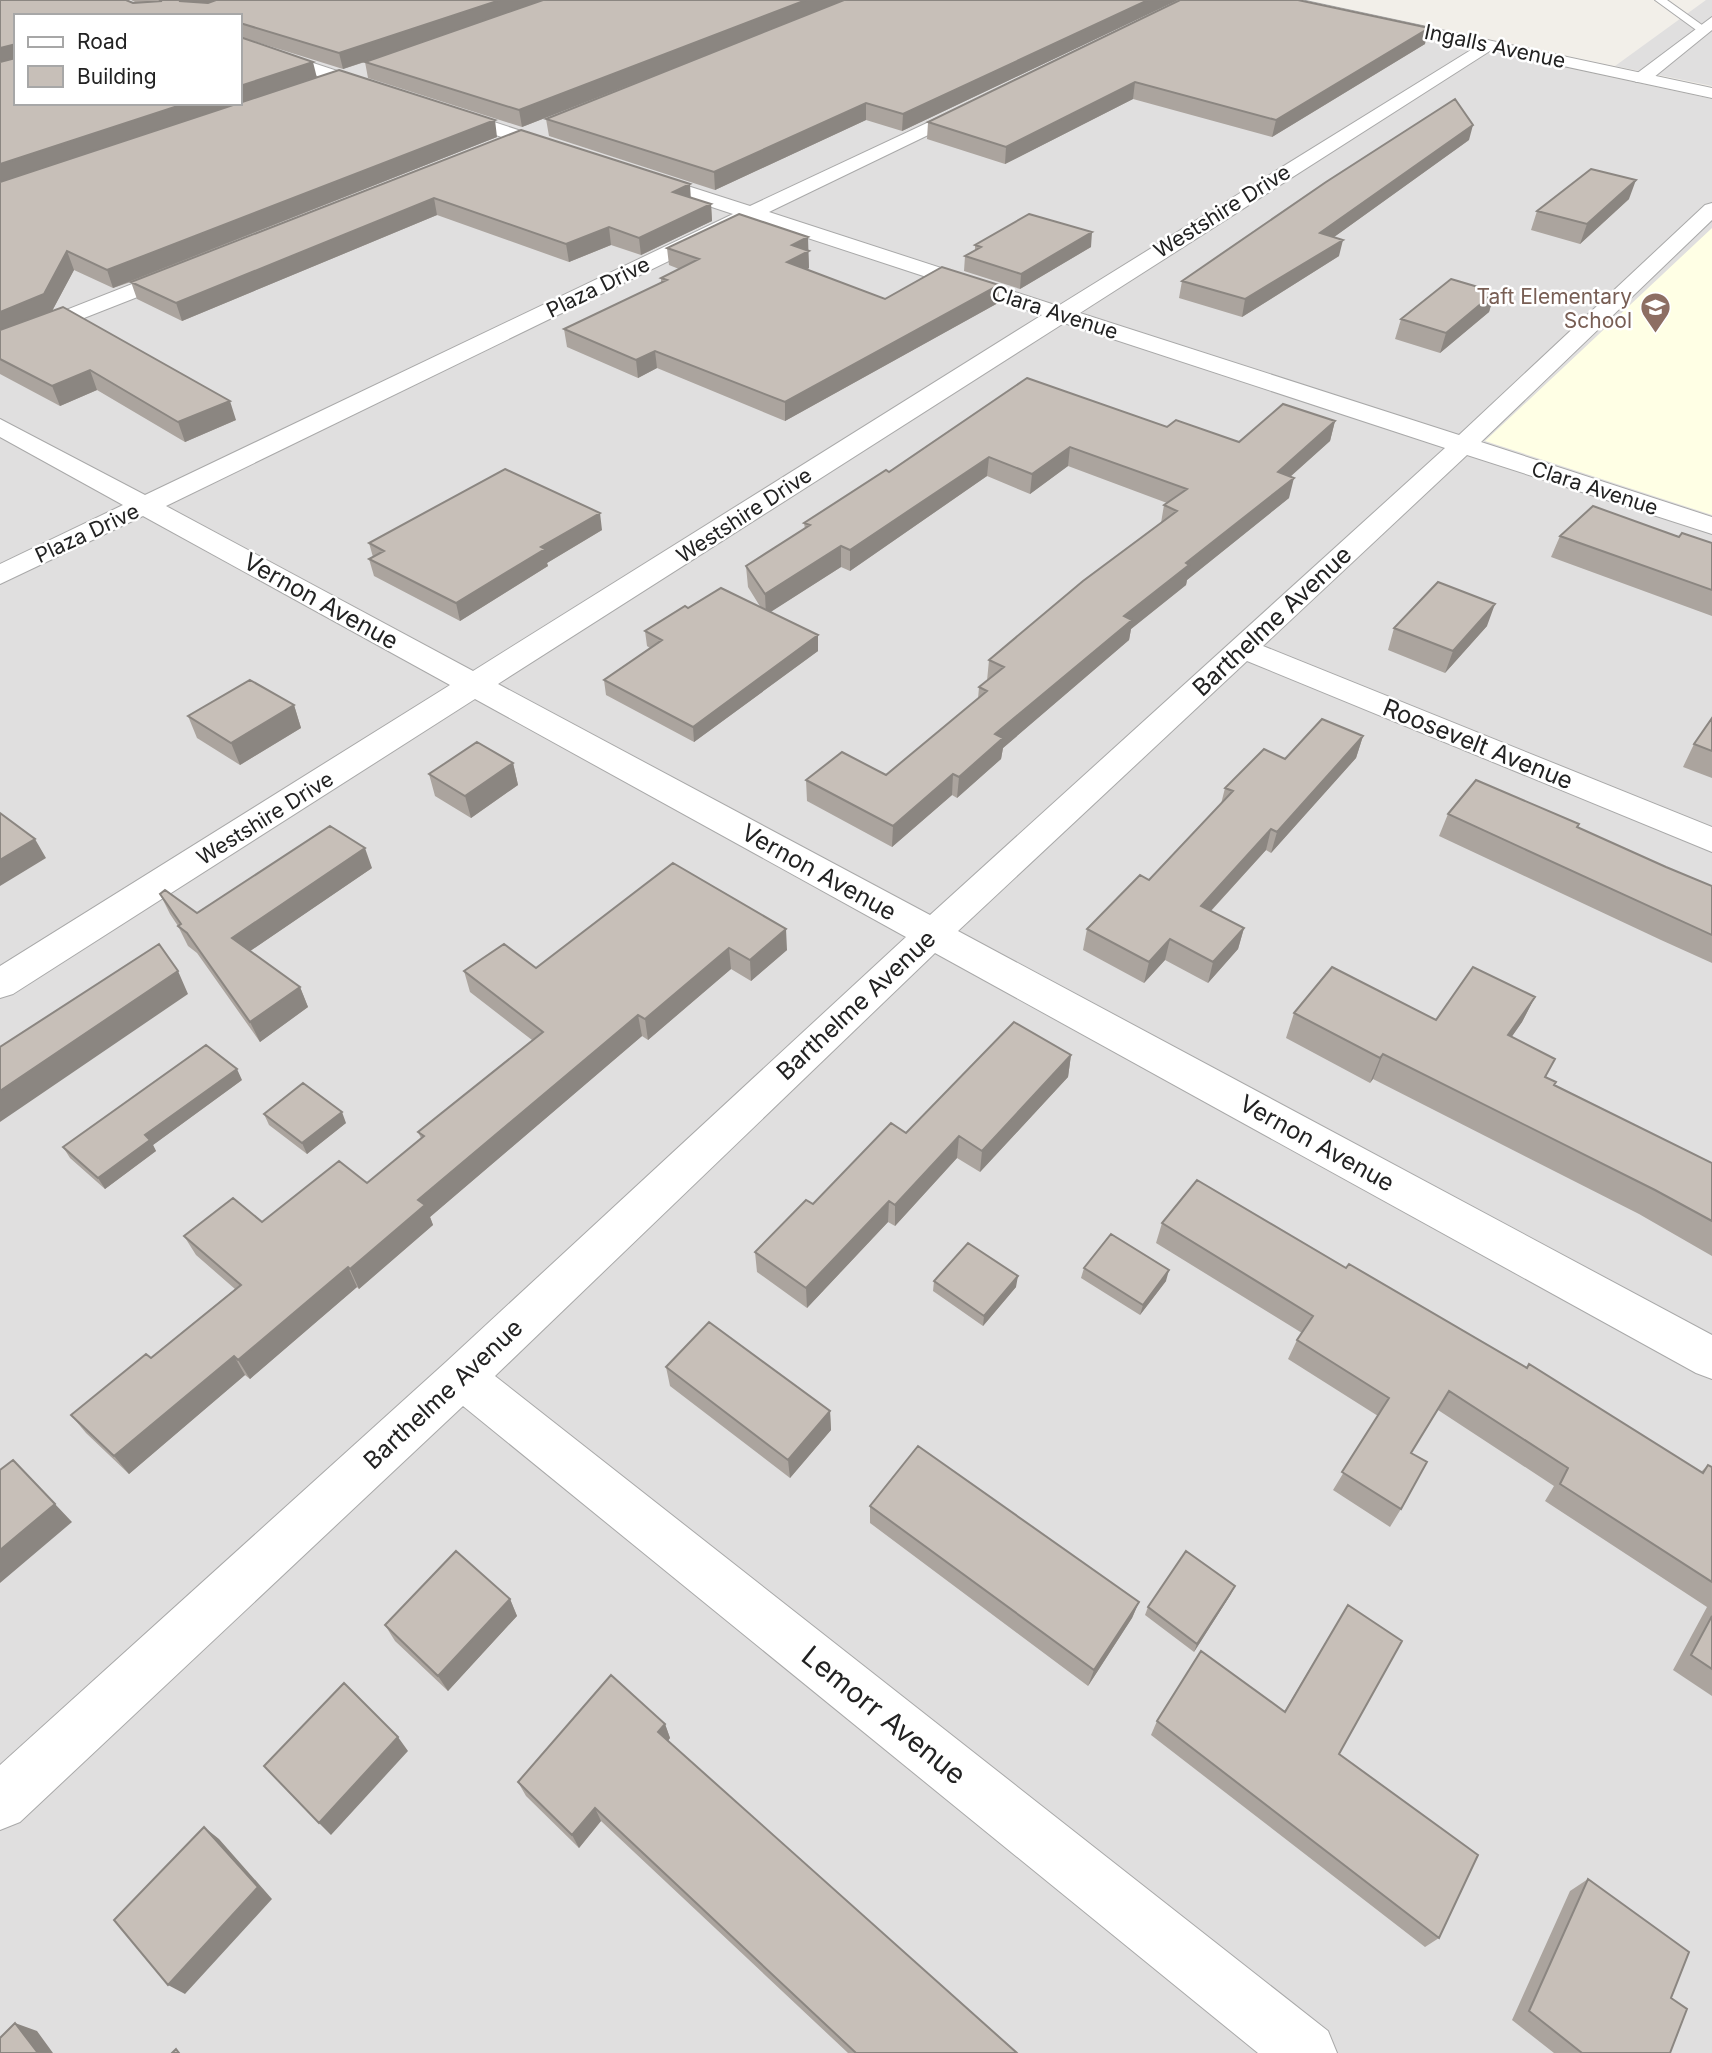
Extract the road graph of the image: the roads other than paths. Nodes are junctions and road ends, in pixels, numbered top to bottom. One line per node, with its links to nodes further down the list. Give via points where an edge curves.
1 (1279, 0): 5 (street, Ingalls Avenue)
2 (1660, 0): 3 (lane)
3 (1707, 26): 8 (street)
4 (242, 45): 7 (street)
5 (1487, 45): 8 (street, Ingalls Avenue); 22 (street, Westshire Drive)
6 (367, 69): 7 (street)
7 (341, 78): 9 (street); 11 (street)
8 (1642, 78): 10 (street, Ingalls Avenue)
9 (315, 87)
10 (1712, 93)
11 (392, 95)
12 (999, 95): 20 (street, Plaza Drive)
13 (430, 107): 15 (street)
14 (545, 127): 15 (street)
15 (519, 137): 16 (street); 17 (street)
16 (493, 147)
17 (584, 158)
18 (622, 171): 20 (street, Clara Avenue)
19 (1712, 209): 25 (street, Barthelme Avenue)
20 (751, 213): 22 (street, Clara Avenue); 26 (street, Plaza Drive)
21 (208, 261): 23 (street)
22 (1059, 314): 25 (street, Clara Avenue); 30 (street, Westshire Drive)
23 (0, 344)
24 (0, 427): 26 (street, Vernon Avenue)
25 (1463, 445): 27 (street, Clara Avenue); 29 (street, Barthelme Avenue)
26 (145, 506): 28 (street, Plaza Drive); 30 (street, Vernon Avenue)
27 (1712, 526)
28 (0, 575)
29 (1243, 649): 31 (street, Roosevelt Avenue); 32 (street, Barthelme Avenue)
30 (476, 685): 32 (street, Vernon Avenue); 33 (street, Westshire Drive)
31 (1712, 839)
32 (932, 934): 34 (street, Vernon Avenue); 35 (street, Barthelme Avenue)
33 (0, 984)
34 (1712, 1358)
35 (462, 1377): 36 (street, Barthelme Avenue); 37 (street, Lemorr Avenue)
36 (0, 1802)
37 (1306, 2053)

